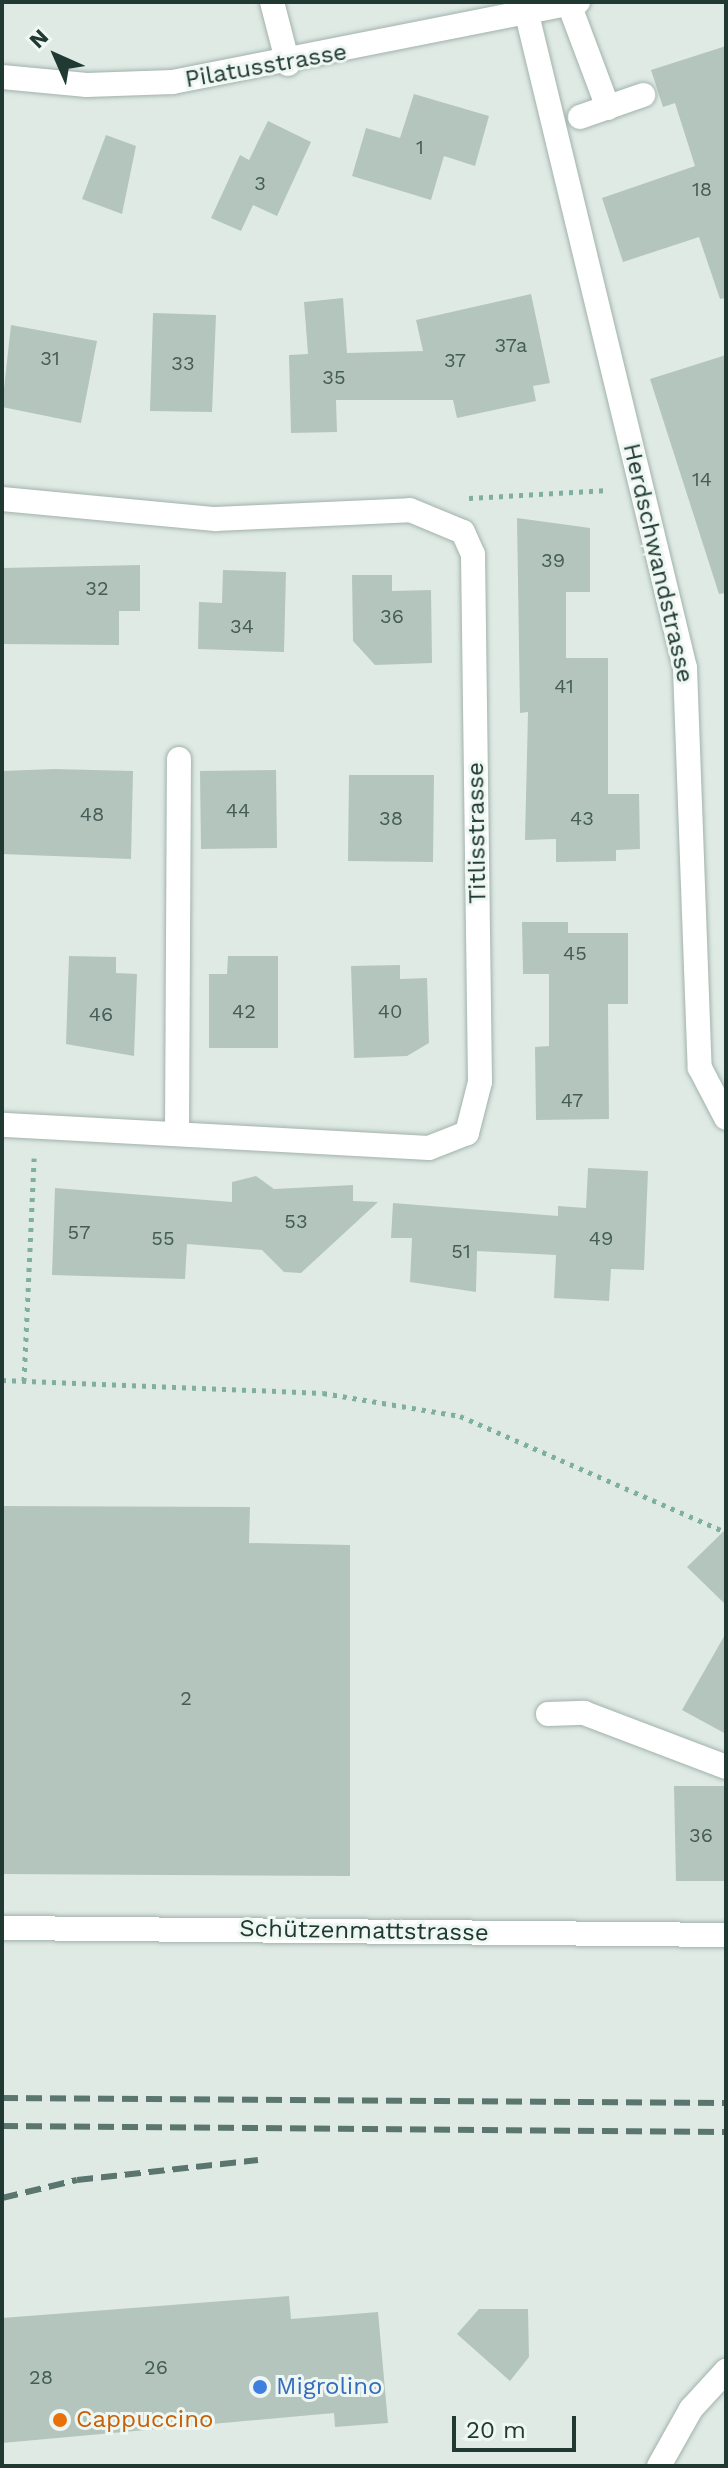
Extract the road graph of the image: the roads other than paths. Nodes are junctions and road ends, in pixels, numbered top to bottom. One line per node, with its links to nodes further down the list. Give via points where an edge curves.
1 (272, 2): 4 (street)
2 (574, 3): 3 (street); 7 (street)
3 (525, 8): 4 (street, Pilatusstrasse); 11 (street, Herdschwandstrasse, via 685,668 700,1068)
4 (288, 64): 5 (street, Pilatusstrasse, via 160,83)
5 (2, 77)
6 (643, 95): 7 (street)
7 (608, 108): 8 (street)
8 (580, 117)
9 (2, 499): 13 (street, Titlisstrasse, via 215,519 410,510 463,532 473,554 480,1082 467,1133 429,1148)
10 (179, 759): 13 (street)
11 (726, 1118)
12 (2, 1125): 13 (street, Titlisstrasse)
13 (177, 1134)
14 (548, 1714): 15 (street, via 584,1713)
15 (726, 1767)
16 (2, 1928): 17 (street, Schützenmattstrasse)
17 (726, 1935)
18 (726, 2371): 19 (street, via 691,2409)
19 (659, 2466)

